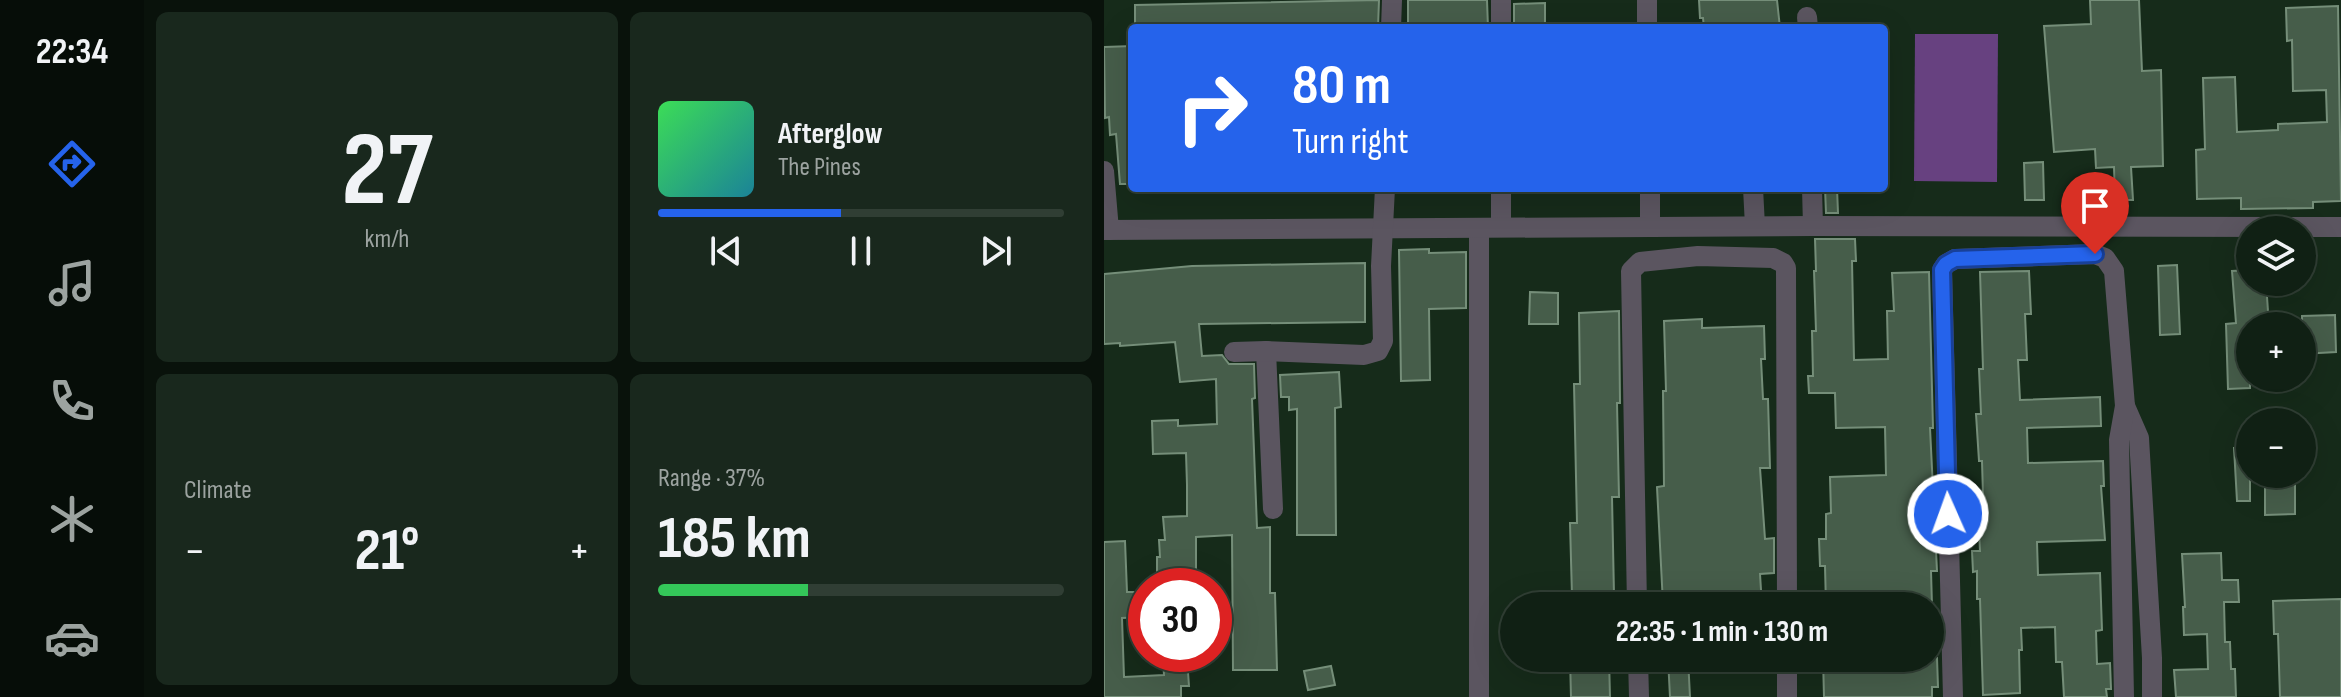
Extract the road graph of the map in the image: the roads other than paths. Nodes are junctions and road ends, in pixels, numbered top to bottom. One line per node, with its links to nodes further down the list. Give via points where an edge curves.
1 (1392, 0): 4 (street)
2 (1501, 0): 5 (street)
3 (1647, 0): 6 (street)
4 (1391, 24)
5 (1501, 24)
6 (1647, 24)
7 (1104, 171): 20 (street)
8 (1385, 192): 19 (street)
9 (1501, 192): 15 (street)
10 (1650, 192): 16 (street)
11 (1753, 192): 13 (street)
12 (1812, 192): 14 (street)
13 (1755, 226): 14 (street); 16 (street)
14 (1813, 226): 17 (street)
15 (1501, 227): 16 (street); 18 (street)
16 (1650, 227)
17 (2341, 227)
18 (1479, 228): 19 (street); 29 (street)
19 (1383, 229): 20 (street); 21 (street, via 1383,341 1378,351)
20 (1107, 230)
21 (1266, 351): 22 (street); 24 (street)
22 (1234, 352)
23 (2125, 406): 32 (street, via 2114,271 2105,258 2095,254 1955,259 1946,264 1942,270); 33 (street, via 2119,440); 34 (street, via 2139,438)
24 (1273, 509)
25 (1637, 592): 26 (street, via 1631,271 1640,262 1698,256 1773,258 1786,268)
26 (1787, 592)
27 (1638, 672): 30 (street)
28 (1787, 672): 31 (street)
29 (1479, 697)
30 (1639, 697)
31 (1787, 697)
32 (1953, 697)
33 (2124, 697)
34 (2152, 697)

